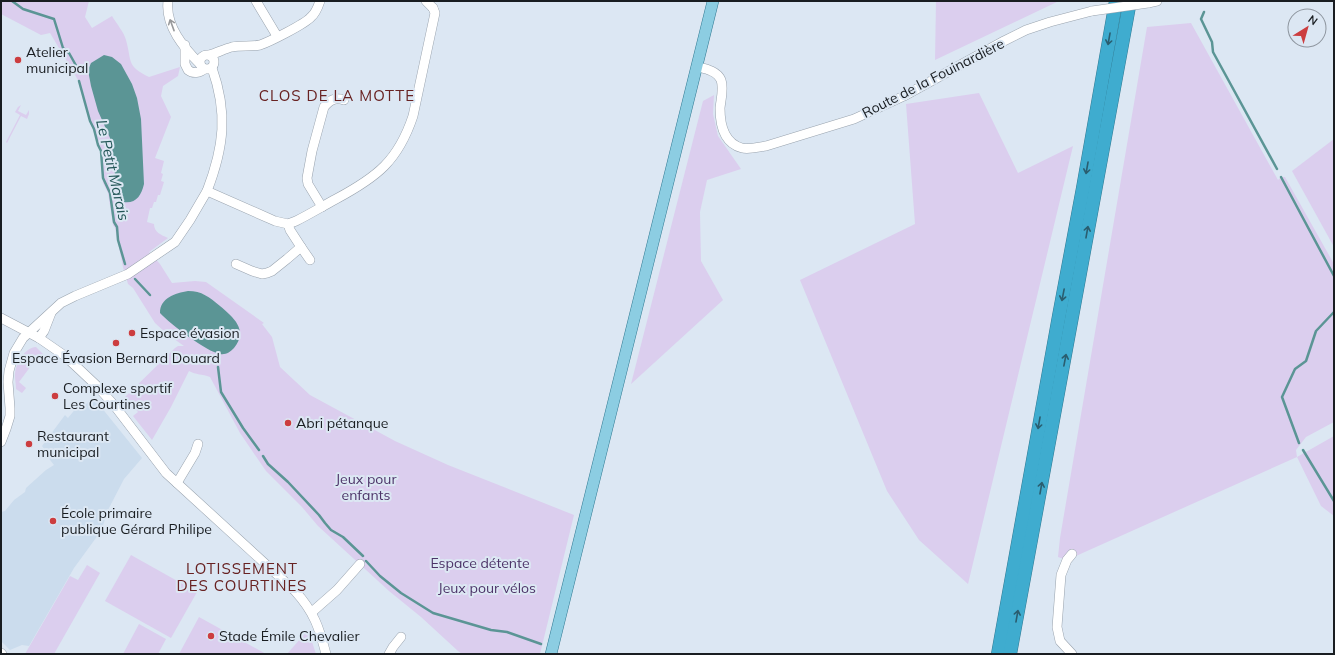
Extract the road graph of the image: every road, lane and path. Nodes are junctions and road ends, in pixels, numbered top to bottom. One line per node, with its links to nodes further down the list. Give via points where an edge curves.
1 (168, 1): 11 (street, one-way to 1, via 171,24)
2 (256, 1): 10 (street)
3 (320, 1): 10 (street, via 312,16 304,23)
4 (426, 1): 9 (street)
5 (714, 1): 15 (main road)
6 (1116, 1): 37 (highway, one-way to 37)
7 (1130, 1): 38 (highway, one-way to 7)
8 (1153, 2): 15 (street, Route de la Fouinardière, bridge, via 1092,11 1026,30 904,96 854,119 751,149 742,148 727,138 720,122 721,80 713,71)
9 (435, 4): 18 (street, via 413,116 400,146 384,168 372,178)
10 (277, 36): 12 (street, via 258,45)
11 (184, 46): 13 (street); 14 (street); 14 (street, via 189,72 201,72)
12 (233, 47): 13 (street); 14 (street)
13 (208, 55): 14 (street, via 202,57); 14 (street, via 214,58)
14 (207, 67): 17 (street, via 218,92 222,113 222,136)
15 (698, 67): 36 (main road)
16 (344, 100): 18 (street, via 334,99 324,107 307,172 308,184)
17 (207, 191): 19 (street, via 275,222); 23 (street, via 175,242 128,274 75,296 61,303)
18 (322, 207): 19 (street)
19 (288, 224): 20 (street)
20 (301, 247): 21 (street); 22 (street, via 267,273 262,274)
21 (310, 260)
22 (236, 264)
23 (52, 312): 25 (street); 26 (street)
24 (1, 318): 25 (street)
25 (28, 332): 26 (street); 27 (street, via 18,345 11,361 8,382 10,416)
26 (39, 338): 29 (street, via 65,356 97,386)
27 (1, 442)
28 (198, 444): 29 (street)
29 (176, 483): 32 (street, via 288,583)
30 (1072, 554): 39 (street, via 1061,575 1057,627 1060,641)
31 (360, 564): 32 (street, via 337,590)
32 (312, 612): 34 (street)
33 (401, 638): 35 (street)
34 (326, 654)
35 (389, 654)
36 (551, 654)
37 (998, 654)
38 (1010, 654)
39 (1072, 654)

